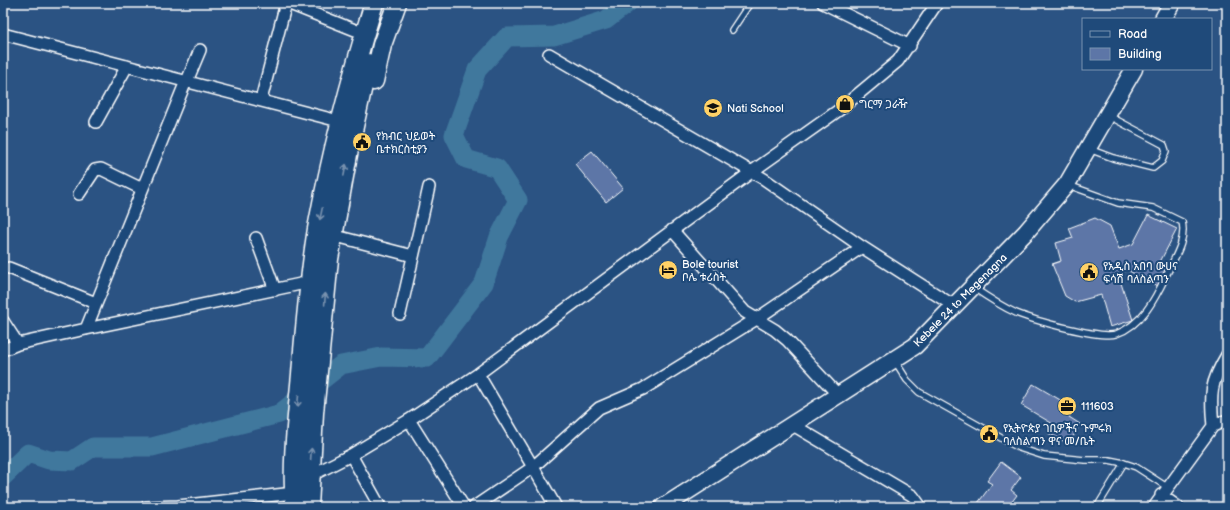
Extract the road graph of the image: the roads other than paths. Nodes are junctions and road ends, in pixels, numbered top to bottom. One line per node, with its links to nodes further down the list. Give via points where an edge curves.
1 (287, 3): 11 (street); 20 (street)
2 (364, 3): 11 (main road)
3 (374, 3): 24 (main road, via 356,62)
4 (387, 3): 24 (main road)
5 (397, 3): 24 (main road, via 382,45 363,123)
6 (750, 3): 12 (lane)
7 (823, 3): 14 (street)
8 (937, 3): 14 (street)
9 (1172, 3): 10 (main road)
10 (1164, 18)
11 (355, 30): 22 (main road)
12 (732, 30)
13 (3, 34): 17 (street)
14 (910, 46): 26 (street, via 889,70 839,110)
15 (200, 50): 19 (street)
16 (549, 54): 26 (street)
17 (127, 66): 19 (street); 23 (street)
18 (1133, 70): 21 (main road, Kebele 24 to Megenagna)
19 (187, 81): 20 (street); 29 (street)
20 (261, 100): 22 (street)
21 (1107, 115): 25 (main road, Kebele 24 to Megenagna); 25 (lane, via 1164,145 1166,151 1162,161 1154,168 1113,158)
22 (331, 119): 24 (main road)
23 (96, 122)
24 (342, 148): 32 (main road, one-way to 24); 37 (main road, one-way to 37, via 317,229)
25 (1088, 148): 27 (main road, Kebele 24 to Megenagna)
26 (750, 173): 31 (street); 34 (street, via 764,179)
27 (1066, 184): 38 (main road, Kebele 24 to Megenagna, via 1026,232); 38 (lane, via 1118,203 1153,208 1182,222 1184,229 1180,245 1155,300 1137,321 1115,334 1097,334 1015,312)
28 (429, 187): 35 (street)
29 (142, 189): 30 (street, via 100,169 95,170); 40 (street)
30 (80, 194)
31 (672, 230): 43 (street, via 745,312); 52 (street)
32 (332, 235): 35 (street); 51 (main road, one-way to 32)
33 (256, 238): 39 (street)
34 (862, 247): 41 (street); 43 (street)
35 (413, 256): 42 (street)
36 (9, 268): 40 (street)
37 (310, 282): 39 (street); 50 (main road)
38 (973, 288): 41 (main road, Kebele 24 to Megenagna)
39 (275, 290): 45 (street)
40 (96, 303): 45 (street)
41 (954, 306): 49 (main road, Kebele 24 to Megenagna, via 915,346)
42 (400, 314)
43 (758, 318): 53 (street, via 787,340); 60 (street, via 643,389 599,408)
44 (3, 321): 46 (street)
45 (86, 329): 46 (street)
46 (18, 344): 47 (street)
47 (3, 350)
48 (1227, 355): 57 (street, via 1212,384)
49 (895, 361): 53 (main road, Kebele 24 to Megenagna); 59 (lane, via 907,380 919,392 1019,448 1044,456)
50 (301, 372): 51 (main road); 63 (main road, one-way to 63, via 296,425)
51 (318, 373): 61 (main road, one-way to 51)
52 (478, 374): 54 (street); 60 (street)
53 (840, 396): 56 (main road, Kebele 24 to Megenagna)
54 (409, 420): 58 (street); 68 (street)
55 (1227, 420): 57 (street)
56 (793, 425): 71 (main road, Kebele 24 to Megenagna); 72 (street, via 913,496)
57 (1213, 426): 62 (street)
58 (351, 455): 61 (street); 67 (street)
59 (1124, 463): 62 (lane, via 1136,467); 73 (lane)
60 (533, 467): 69 (street); 70 (street)
61 (310, 476): 66 (main road)
62 (1164, 491): 74 (street); 75 (street)
63 (295, 500): 64 (street)
64 (178, 506): 65 (street)
65 (146, 507)
66 (309, 507)
67 (380, 507)
68 (464, 507)
69 (474, 507)
70 (556, 507)
71 (663, 507)
72 (921, 507)
73 (1097, 507)
74 (1154, 507)
75 (1178, 507)

